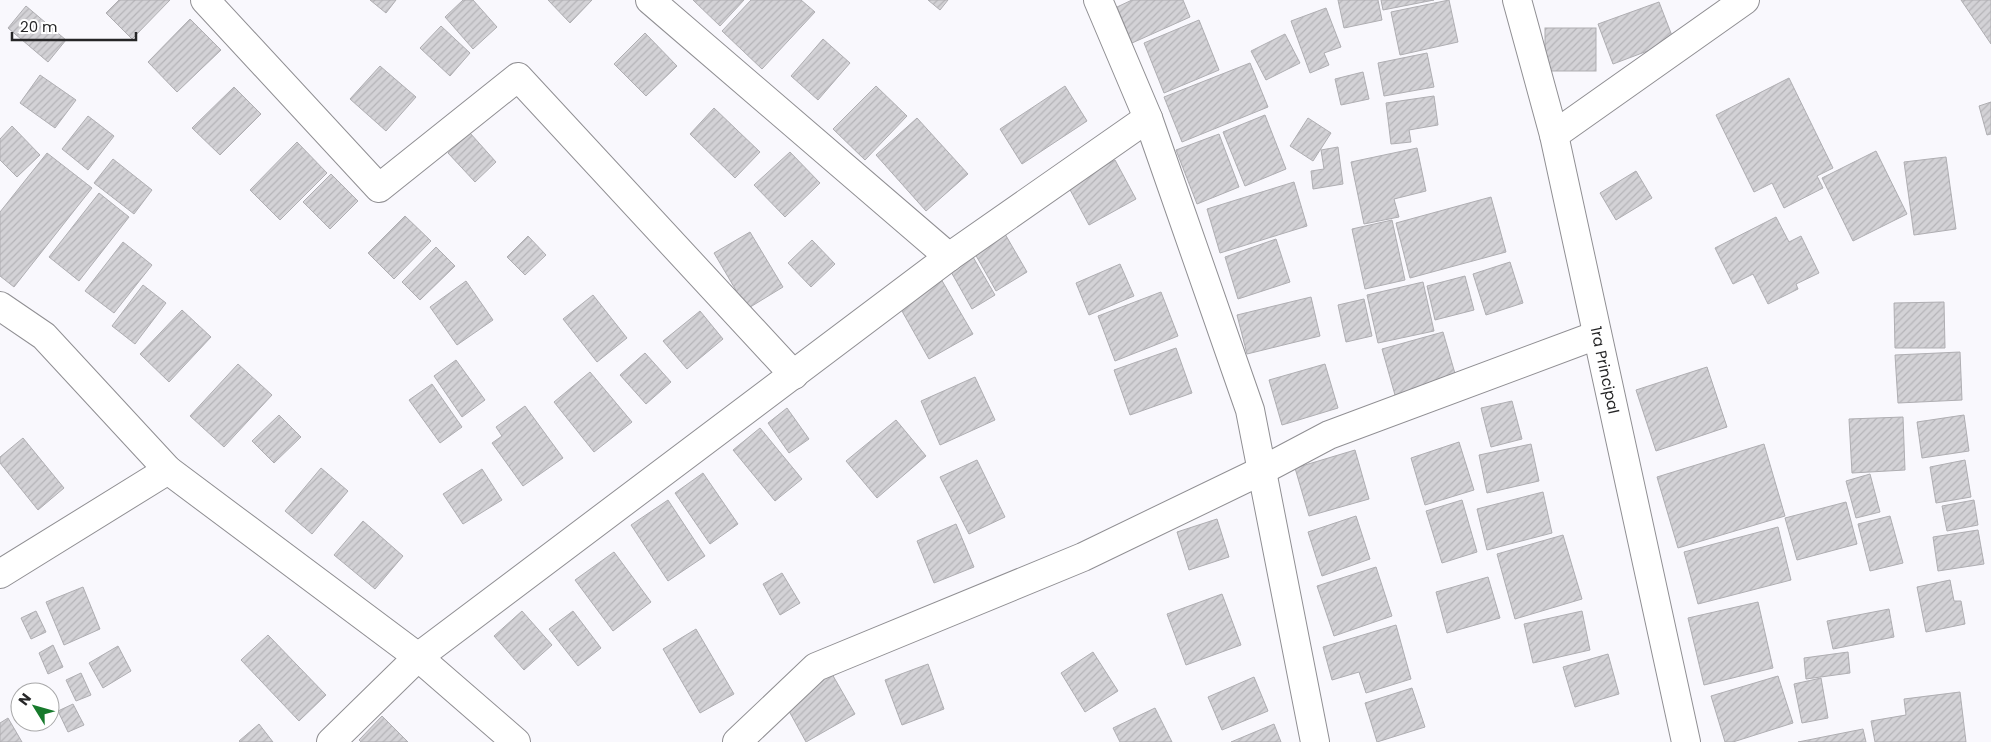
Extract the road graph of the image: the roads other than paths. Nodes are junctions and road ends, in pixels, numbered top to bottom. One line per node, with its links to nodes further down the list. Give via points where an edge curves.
1 (205, 0): 11 (street, via 379,188 518,77)
2 (650, 0): 8 (street)
3 (1098, 0): 6 (street)
4 (1517, 0): 7 (street, 1ra Principal)
5 (1745, 0): 7 (street)
6 (1148, 118): 8 (street); 13 (street, via 1250,410)
7 (1554, 135): 10 (street, 1ra Principal)
8 (949, 257): 11 (street)
9 (0, 306): 12 (street, via 44,336)
10 (1598, 335): 13 (street, via 1329,434); 20 (street, 1ra Principal)
11 (794, 374): 15 (street)
12 (168, 470): 14 (street); 15 (street)
13 (1261, 471): 18 (street, via 1083,557 816,666); 19 (street)
14 (0, 574)
15 (418, 657): 16 (street); 17 (street)
16 (331, 742)
17 (516, 742)
18 (737, 742)
19 (1314, 742)
20 (1686, 742)

